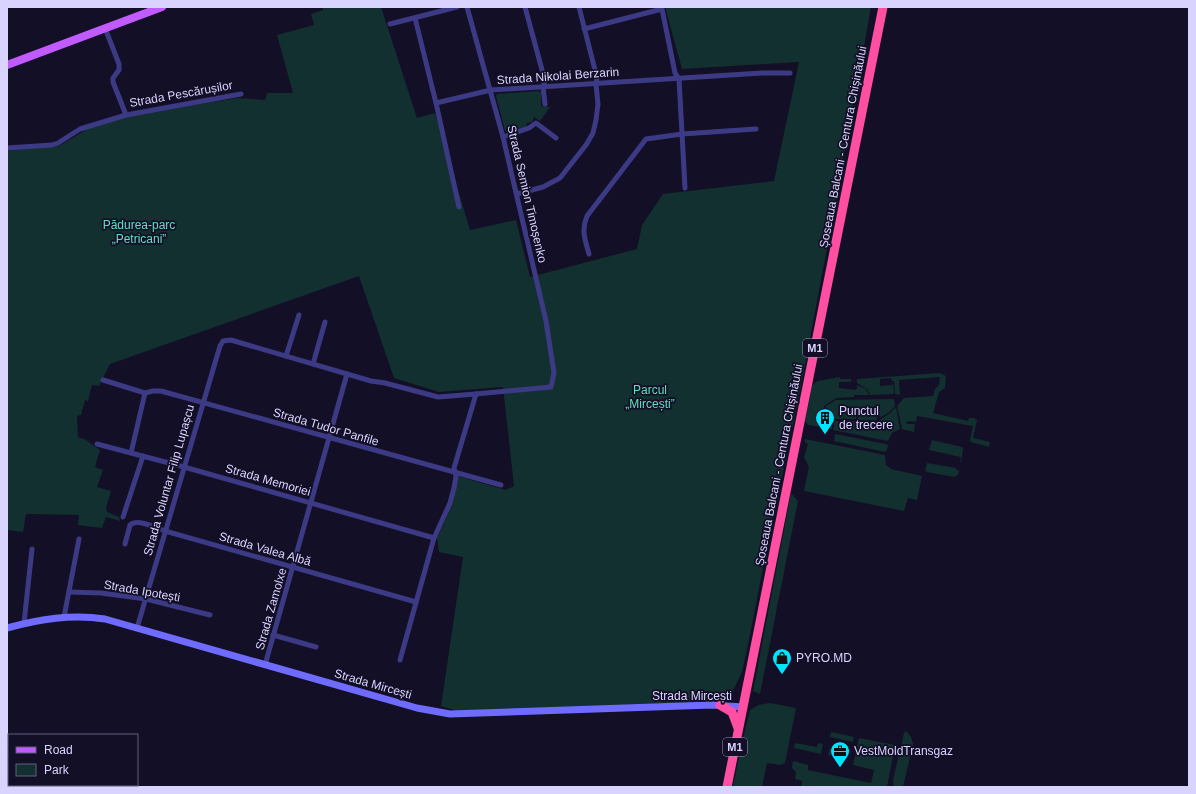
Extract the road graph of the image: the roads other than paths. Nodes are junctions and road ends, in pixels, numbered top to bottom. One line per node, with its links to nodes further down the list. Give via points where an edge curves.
1 (162, 7): 9 (main road)
2 (457, 7): 7 (street)
3 (467, 7): 16 (street, Strada Semion Timoșenko)
4 (525, 7): 15 (street, via 545,81)
5 (578, 7): 10 (street)
6 (883, 7): 67 (highway, Șoseaua Balcani - Centura Chișinăului / M1)
7 (415, 18): 8 (street); 18 (street)
8 (390, 24)
9 (105, 28): 11 (main road); 20 (street, Strada Pescărușilor, via 120,64 113,82)
10 (584, 29): 13 (street, via 662,9 675,73); 14 (street, via 597,78)
11 (7, 65)
12 (790, 73): 13 (street, Strada Nikolai Berzarin)
13 (679, 79): 14 (street, Strada Nikolai Berzarin); 22 (street)
14 (596, 84): 15 (street, Strada Nikolai Berzarin); 27 (street, via 596,120 586,145 560,178 543,188)
15 (543, 87): 16 (street, Strada Nikolai Berzarin); 19 (street)
16 (491, 90): 18 (street, Strada Nikolai Berzarin); 23 (street, Strada Semion Timoșenko)
17 (241, 94): 20 (street, Strada Pescărușilor)
18 (436, 103): 28 (street)
19 (544, 104)
20 (126, 115): 25 (street, Strada Pescărușilor, via 80,129 52,145)
21 (756, 129): 22 (street)
22 (682, 134): 26 (street); 29 (street, via 646,138 587,216 583,230)
23 (503, 137): 24 (street, via 536,123); 27 (street, Strada Semion Timoșenko)
24 (556, 138)
25 (7, 148)
26 (685, 188)
27 (517, 194): 37 (street, Strada Semion Timoșenko, via 546,321 554,373 551,387)
28 (459, 207)
29 (589, 254)
30 (299, 315): 32 (street)
31 (325, 322): 33 (street)
32 (286, 356): 33 (street); 38 (street, Strada Voluntar Filip Lupașcu, via 225,340 220,346)
33 (313, 364): 34 (street)
34 (347, 374): 37 (street, via 438,397); 39 (street, Strada Zamolxe)
35 (103, 380): 36 (street, Strada Tudor Panfile)
36 (145, 393): 38 (street, Strada Tudor Panfile, via 161,391); 41 (street)
37 (476, 394): 44 (street)
38 (202, 402): 39 (street, Strada Tudor Panfile); 43 (street, Strada Voluntar Filip Lupașcu)
39 (329, 438): 44 (street, Strada Tudor Panfile); 46 (street, Strada Zamolxe)
40 (97, 444): 41 (street, Strada Memoriei)
41 (130, 453): 42 (street, Strada Memoriei)
42 (143, 456): 43 (street, Strada Memoriei); 47 (street)
43 (184, 467): 46 (street, Strada Memoriei); 48 (street, Strada Voluntar Filip Lupașcu)
44 (454, 472): 45 (street, Strada Tudor Panfile); 49 (street, via 456,476 450,503)
45 (501, 485)
46 (310, 502): 49 (street, Strada Memoriei); 53 (street, Strada Zamolxe)
47 (123, 517)
48 (165, 531): 51 (street, Strada Valea Albă, via 138,522 132,523); 53 (street, Strada Valea Albă); 55 (street, Strada Voluntar Filip Lupașcu)
49 (434, 538): 56 (street)
50 (79, 539): 54 (street)
51 (125, 544)
52 (32, 549): 59 (street)
53 (293, 567): 56 (street, Strada Valea Albă); 62 (street, Strada Zamolxe)
54 (69, 592): 55 (street, Strada Ipotești); 58 (street)
55 (146, 599): 57 (street, Strada Ipotești); 61 (street, Strada Voluntar Filip Lupașcu)
56 (416, 602): 64 (street)
57 (210, 615)
58 (64, 617): 59 (main road, Strada Mircești); 61 (main road, Strada Mircești, via 105,618)
59 (24, 623): 60 (main road, Strada Mircești)
60 (7, 628)
61 (137, 628): 65 (main road, Strada Mircești)
62 (274, 635): 63 (street); 65 (street, Strada Zamolxe)
63 (316, 647)
64 (400, 660)
65 (265, 665): 66 (main road, Strada Mircești, via 417,708 450,714)
66 (720, 705): 67 (main road, Strada Mircești); 68 (highway, via 732,712)
67 (743, 707): 68 (highway, Șoseaua Balcani - Centura Chișinăului / M1)
68 (738, 730): 69 (highway, Șoseaua Balcani - Centura Chișinăului / M1)
69 (727, 787)

